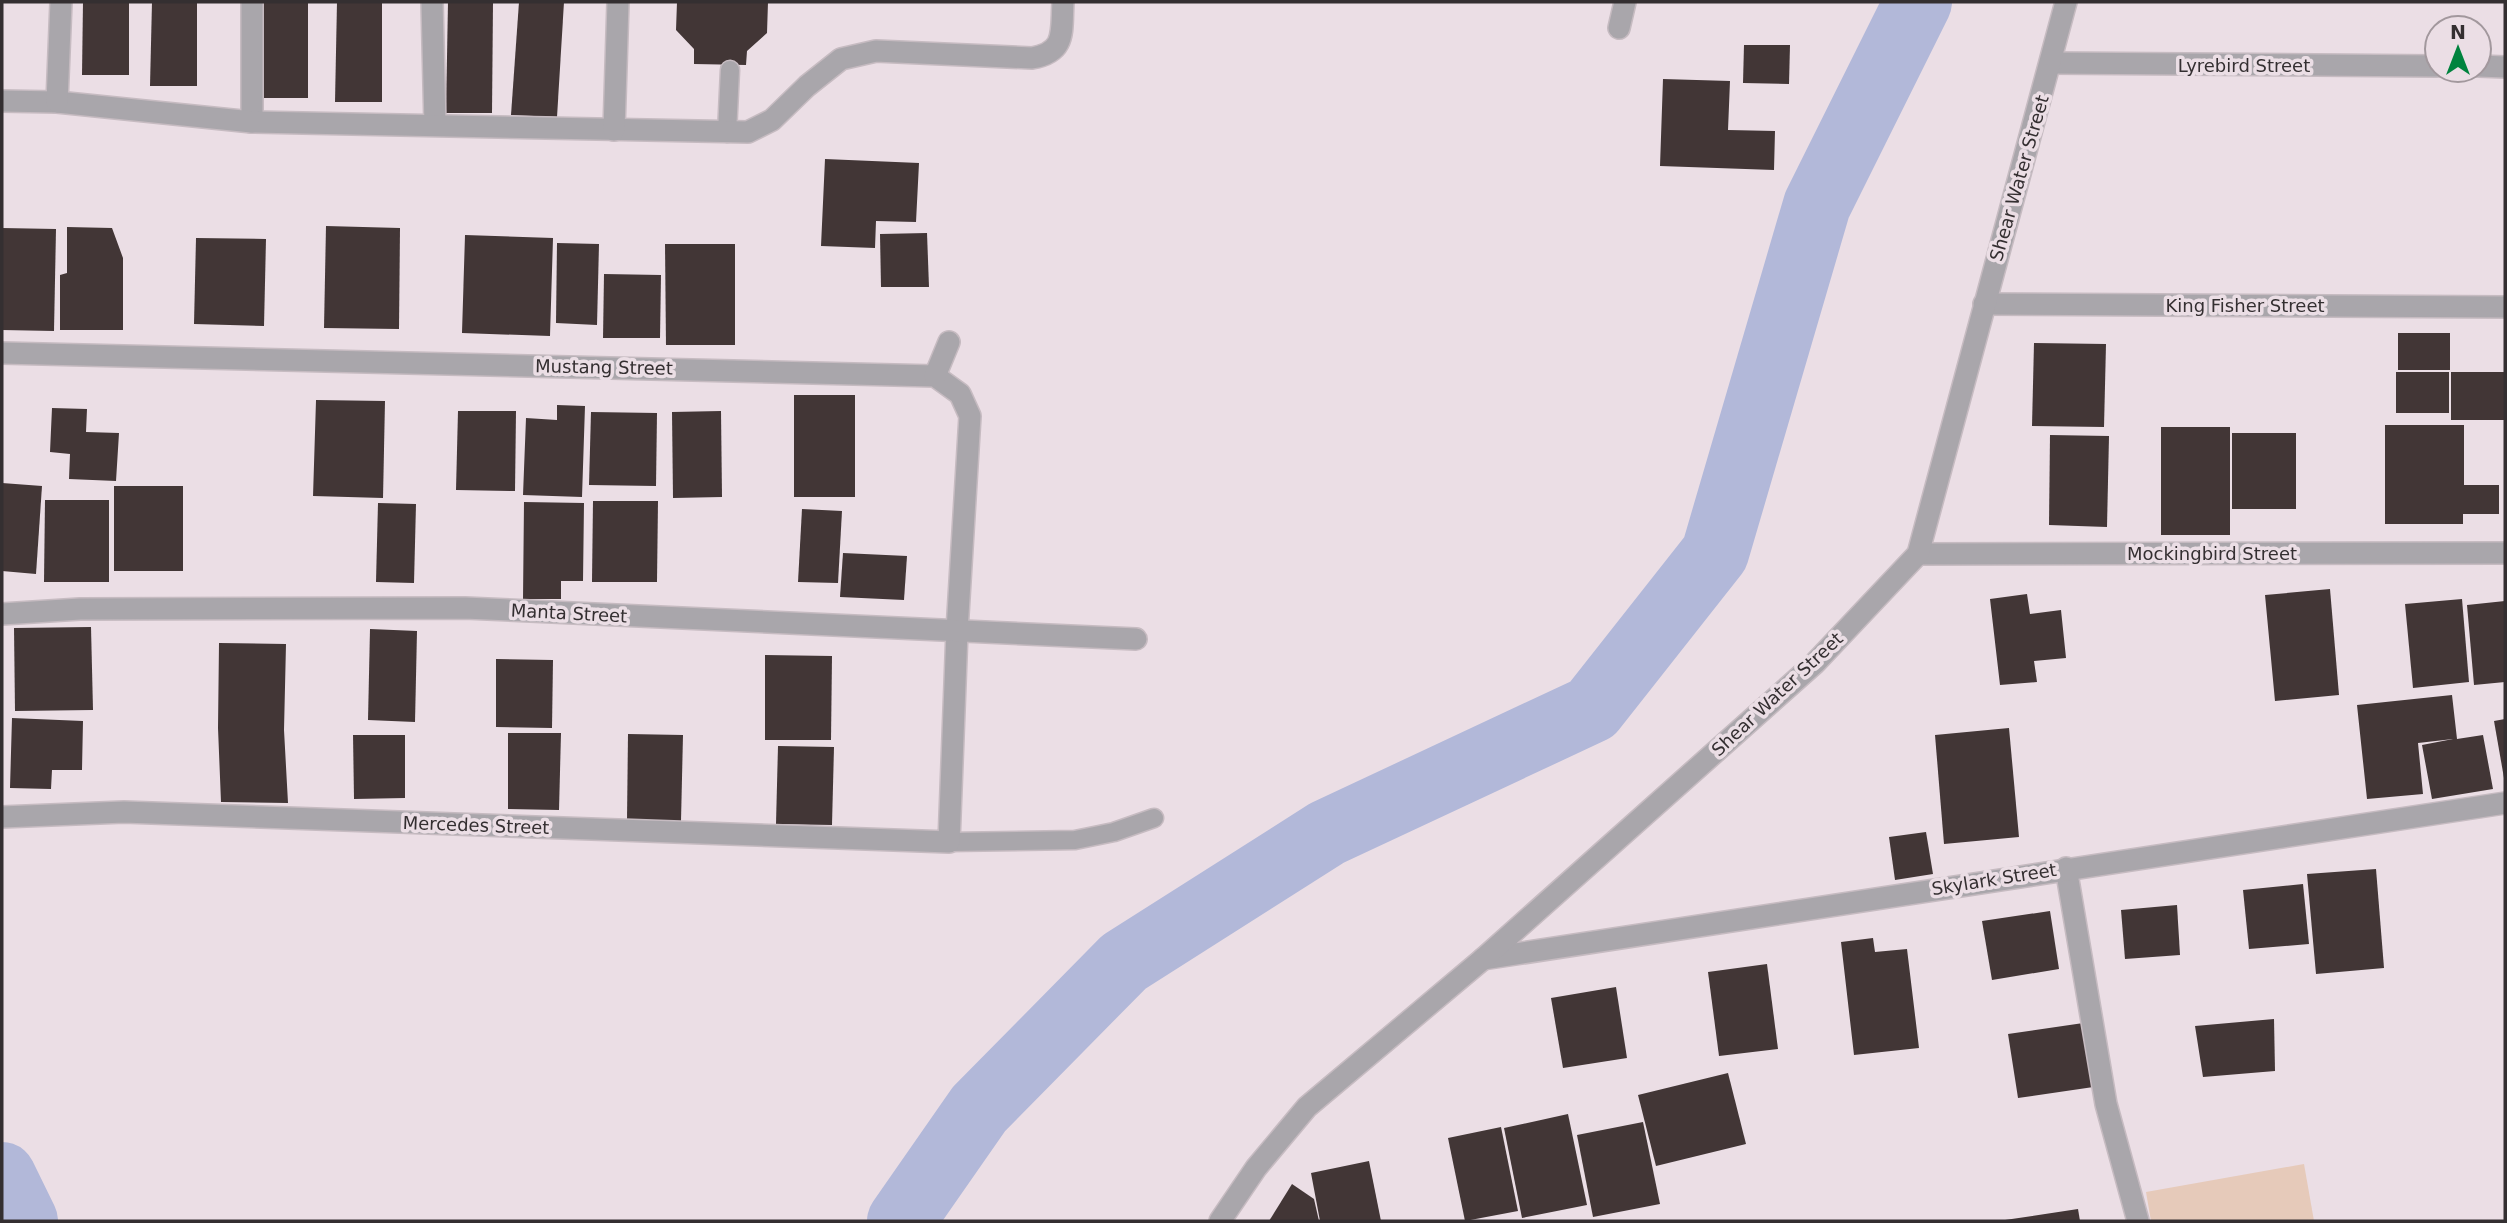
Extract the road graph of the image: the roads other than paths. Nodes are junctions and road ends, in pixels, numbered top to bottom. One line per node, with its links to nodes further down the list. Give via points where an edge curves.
1 (61, 2): 13 (street)
2 (252, 2): 14 (street)
3 (432, 2): 15 (street)
4 (618, 2): 16 (street)
5 (1063, 2): 17 (street, via 1060,43 1043,56 876,51 842,59 772,120 748,132)
6 (1625, 2): 8 (street)
7 (2066, 2): 9 (street, Shear Water Street)
8 (1619, 29)
9 (2051, 63): 10 (street, Lyrebird Street); 18 (street, Shear Water Street)
10 (2423, 66)
11 (730, 70): 17 (lane)
12 (2, 101): 13 (street)
13 (57, 102): 14 (street)
14 (252, 122): 15 (street)
15 (435, 125): 16 (street)
16 (614, 130): 17 (street)
17 (727, 133)
18 (1984, 304): 19 (street, King Fisher Street); 24 (street, Shear Water Street)
19 (2505, 307)
20 (949, 342): 22 (street)
21 (2, 353): 22 (street, Mustang Street)
22 (935, 376): 26 (street, via 960,394 970,416)
23 (2505, 553): 24 (street, Mockingbird Street)
24 (1918, 554): 33 (street, Shear Water Street, via 1815,663)
25 (2, 614): 26 (street, Manta Street, via 80,609 466,608)
26 (957, 631): 27 (street, Manta Street); 31 (street)
27 (1136, 639)
28 (2505, 803): 32 (street, Skylark Street)
29 (2, 817): 31 (street, Mercedes Street, via 124,812)
30 (1154, 818): 31 (lane, via 1074,840)
31 (949, 842)
32 (2066, 868): 33 (street, Skylark Street); 35 (street, via 2106,1104)
33 (1483, 959): 34 (street, Shear Water Street, via 1307,1107 1255,1168)
34 (1220, 1221)
35 (2138, 1221)

